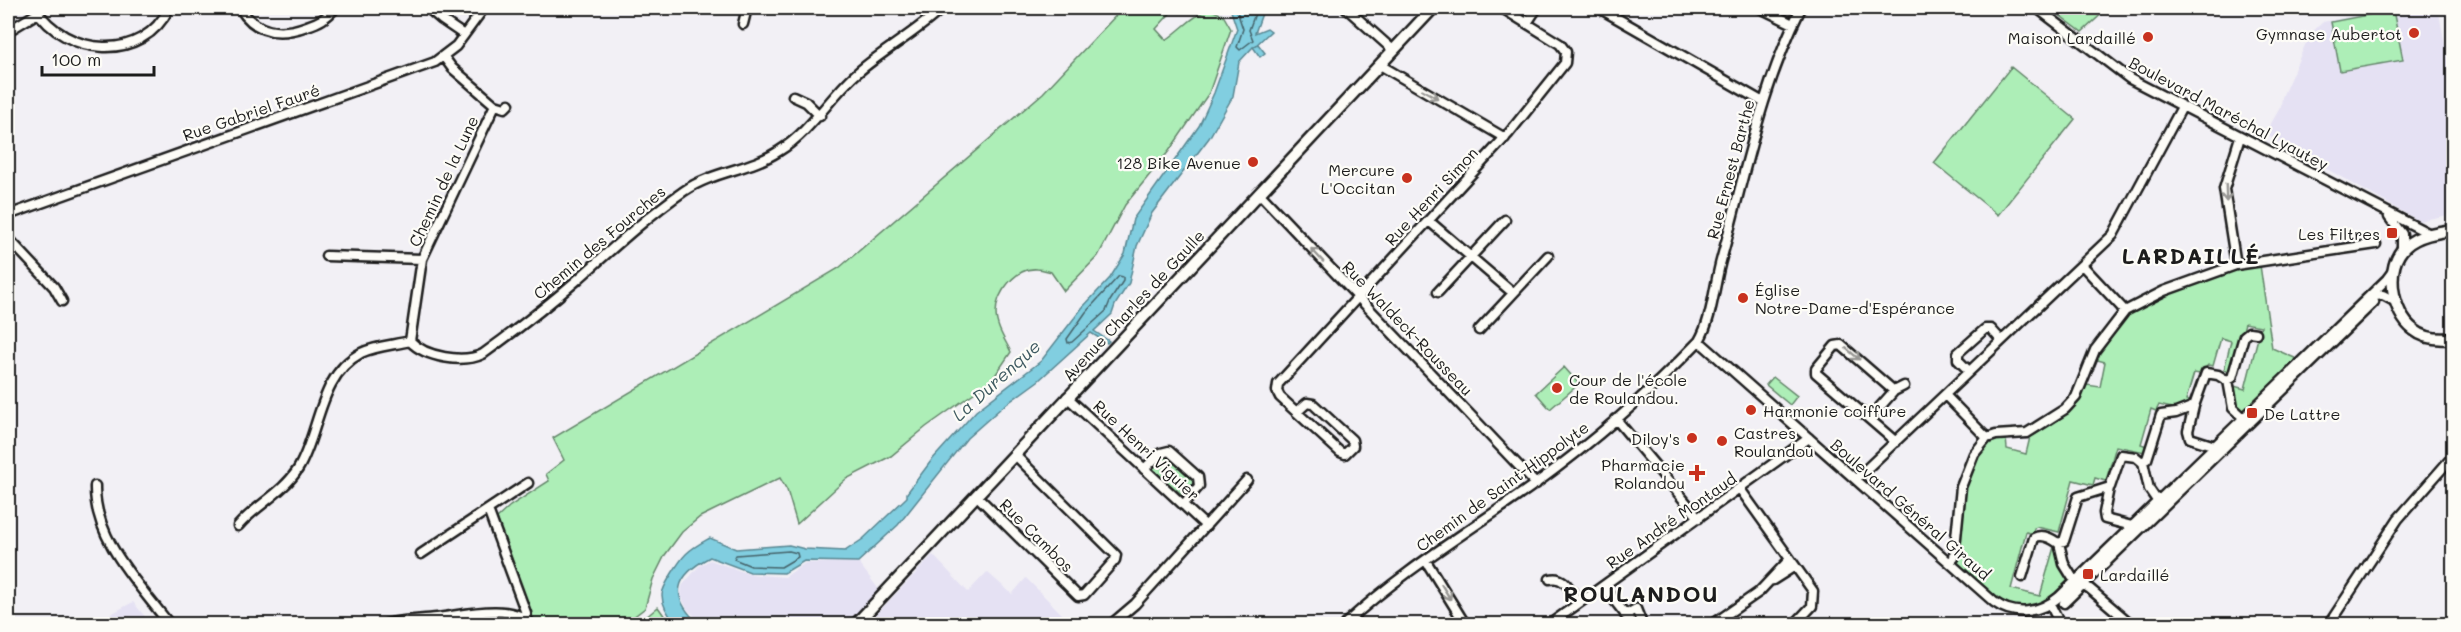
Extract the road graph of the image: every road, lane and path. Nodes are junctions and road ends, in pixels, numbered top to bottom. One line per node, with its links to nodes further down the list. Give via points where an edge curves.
1 (169, 8): 16 (street, via 151,33 108,48 92,47 60,33)
2 (240, 8): 3 (street, via 259,27 279,33 320,21)
3 (335, 8)
4 (428, 8): 21 (street)
5 (484, 8): 21 (street, Rue Gabriel Fauré)
6 (747, 8): 18 (street)
7 (942, 8): 30 (street, Chemin des Fourches, via 857,73)
8 (1346, 8): 22 (street)
9 (1433, 8): 22 (main road, Avenue Charles de Gaulle)
10 (1502, 8): 17 (street, Rue Henri Simon)
11 (1538, 8): 17 (street)
12 (1599, 8): 26 (street)
13 (1760, 8): 19 (street)
14 (1801, 8): 19 (street, Rue Ernest Barthe)
15 (2037, 8): 29 (street, Boulevard Maréchal Lyautey, via 2122,74)
16 (37, 10): 20 (street)
17 (1527, 23): 32 (street, Rue Henri Simon, via 1562,47 1566,60)
18 (743, 24)
19 (1793, 24): 26 (street, Rue Ernest Barthe)
20 (8, 31)
21 (464, 35): 23 (street, Rue Gabriel Fauré)
22 (1393, 50): 24 (main road, Avenue Charles de Gaulle)
23 (444, 57): 28 (street, Chemin de la Lune); 35 (street, Rue Gabriel Fauré)
24 (1380, 65): 32 (street, one-way to 32); 33 (main road, Avenue Charles de Gaulle)
25 (793, 96): 30 (street)
26 (1763, 102): 62 (street, Rue Ernest Barthe)
27 (509, 104): 28 (street, via 505,108)
28 (495, 105): 46 (street, Chemin de la Lune)
29 (2182, 107): 31 (street, Boulevard Maréchal Lyautey); 47 (street, via 2116,232)
30 (820, 116): 61 (street, Chemin des Fourches, via 771,156 709,177 684,191 483,354 450,359)
31 (2240, 137): 34 (street, Boulevard Maréchal Lyautey); 48 (street, one-way to 48, via 2224,189)
32 (1505, 138): 37 (street, Rue Henri Simon)
33 (1258, 193): 52 (street, Rue Waldeck-Rousseau, one-way to 33); 68 (main road, Avenue Charles de Gaulle)
34 (2384, 213): 39 (street, Boulevard Maréchal Lyautey); 42 (street, via 2402,234)
35 (8, 215)
36 (1504, 220): 44 (street)
37 (1429, 221): 44 (street); 52 (street, Rue Henri Simon)
38 (2452, 230): 39 (main road)
39 (2430, 234): 42 (main road)
40 (8, 238): 54 (street, via 54,287)
41 (2376, 244): 48 (street)
42 (2402, 249): 49 (main road)
43 (326, 256): 46 (street)
44 (1471, 256): 50 (street); 51 (street)
45 (1548, 256): 51 (street)
46 (422, 259): 61 (street, Chemin de la Lune)
47 (2082, 265): 56 (street); 60 (street)
48 (2236, 266): 56 (street, via 2164,291)
49 (2393, 270): 53 (street); 55 (main road)
50 (1438, 292)
51 (1513, 294): 57 (street)
52 (1358, 298): 70 (street, Rue Henri Simon, via 1278,384 1278,394); 85 (street, Rue Waldeck-Rousseau)
53 (2371, 300): 55 (street, via 2386,296); 73 (street)
54 (62, 301)
55 (2396, 302): 59 (main road, via 2406,323 2419,334 2435,339)
56 (2125, 310): 75 (street, via 2095,350 2076,397 2065,409 2027,433)
57 (1479, 330)
58 (2256, 333): 64 (street, via 2244,336 2234,374)
59 (2454, 338)
60 (2001, 340): 63 (street); 63 (street, via 1991,329 1985,329 1958,353 1958,360)
61 (410, 341): 94 (street, via 369,350 347,363 329,390 295,473)
62 (1700, 341): 72 (street, Chemin de Saint-Hippolyte); 74 (street, Boulevard Général Giraud)
63 (1969, 371): 67 (street)
64 (2228, 380): 69 (street, via 2206,373); 73 (street, via 2233,408)
65 (1904, 386): 66 (street)
66 (1894, 391): 71 (street); 71 (street, one-way to 66, via 1816,374 1835,346 1839,344)
67 (1945, 395): 75 (street); 76 (street)
68 (1067, 397): 78 (main road, Avenue Charles de Gaulle); 81 (street, Rue Henri Viguier)
69 (2194, 406): 77 (street, via 2190,438); 80 (street, via 2161,415 2150,455)
70 (1297, 412): 70 (street, Rue Henri Simon, via 1342,453 1353,446 1352,440 1313,404 1307,402)
71 (1870, 418): 76 (street)
72 (1616, 419): 85 (street, Chemin de Saint-Hippolyte); 93 (street)
73 (2246, 421): 77 (street); 91 (street)
74 (1809, 438): 82 (street, Boulevard Général Giraud); 88 (street, Rue André Montaud)
75 (1987, 438): 100 (street, via 1970,461 1962,481)
76 (1896, 442): 82 (street)
77 (2215, 446): 91 (street)
78 (1014, 454): 89 (main road, Avenue Charles de Gaulle); 89 (street, Rue Cambos, via 1116,555 1084,595 1078,596)
79 (2454, 455): 126 (street, via 2398,519)
80 (2143, 462): 87 (street, via 2121,455); 91 (street, via 2149,489)
81 (1144, 469): 90 (street, Rue Henri Viguier); 90 (street, via 1161,453 1172,452 1198,477 1199,486)
82 (1856, 479): 100 (street, Boulevard Général Giraud)
83 (1247, 480): 95 (street)
84 (528, 483): 92 (street)
85 (1536, 483): 99 (street, Chemin de Saint-Hippolyte)
86 (95, 486): 112 (street, via 96,504 112,548)
87 (2109, 488): 96 (street, via 2105,519); 97 (street, via 2078,497 2066,537)
88 (1740, 489): 93 (street, Rue André Montaud); 101 (street)
89 (976, 495): 114 (main road, Avenue Charles de Gaulle)
90 (1183, 505): 95 (street, Rue Henri Viguier)
91 (2160, 505): 96 (street); 104 (street)
92 (488, 510): 98 (street); 111 (street)
93 (1699, 518): 105 (street, Rue André Montaud)
94 (238, 526)
95 (1206, 526): 110 (street)
96 (2132, 526): 104 (street)
97 (2060, 543): 102 (street, via 2051,538 2034,538); 104 (street, via 2066,568)
98 (421, 554)
99 (1426, 561): 117 (street, Chemin de Saint-Hippolyte); 118 (street, one-way to 118)
100 (1950, 562): 108 (street, Boulevard Général Giraud, via 1998,604 2014,611)
101 (1792, 563): 122 (street); 123 (street, via 1813,593 1811,608)
102 (2022, 577)
103 (1550, 579): 106 (street, via 1562,579)
104 (2080, 582): 107 (street); 108 (street); 125 (street)
105 (1603, 586): 106 (street, Rue André Montaud); 109 (street)
106 (1579, 603): 119 (street, Rue André Montaud)
107 (2064, 603)
108 (2050, 604): 124 (street)
109 (1626, 615): 120 (street); 121 (street, via 1636,609)
110 (1115, 621)
111 (528, 622): 113 (street, via 491,611)
112 (169, 624)
113 (386, 624)
114 (856, 624)
115 (1227, 624): 116 (street)
116 (1232, 624)
117 (1345, 624)
118 (1465, 624)
119 (1550, 624)
120 (1633, 624)
121 (1642, 624)
122 (1713, 624)
123 (1795, 624)
124 (2060, 624)
125 (2131, 624)
126 (2329, 624)

